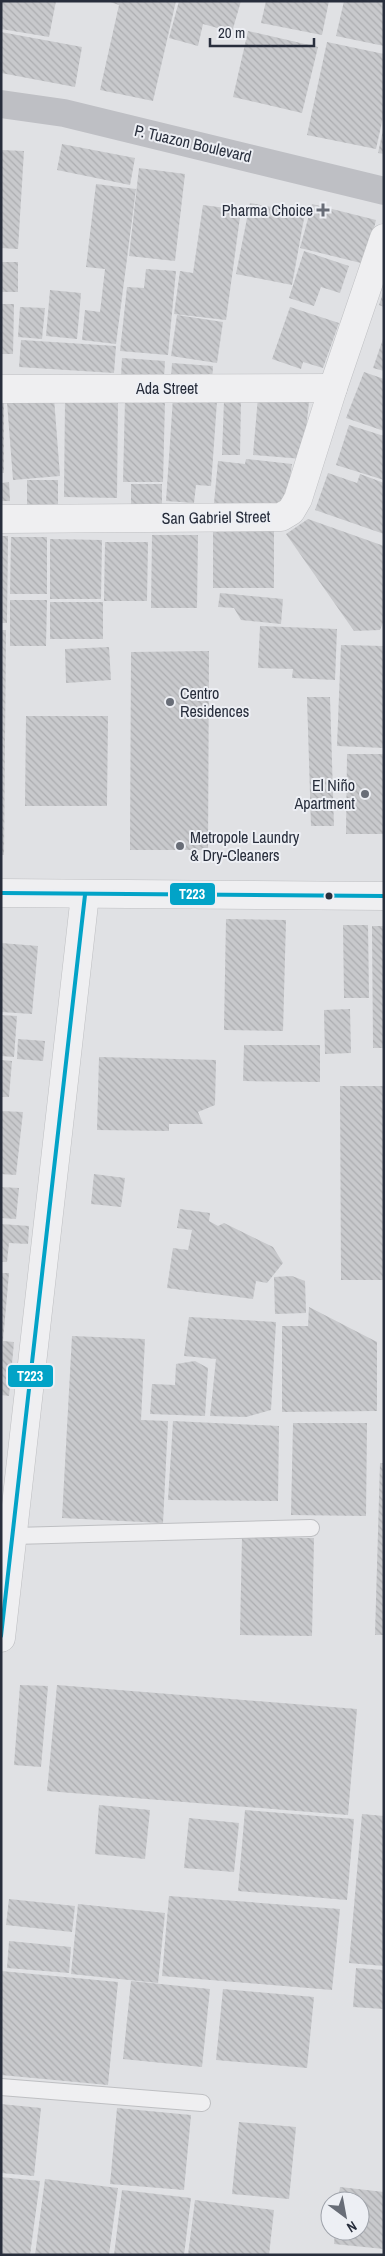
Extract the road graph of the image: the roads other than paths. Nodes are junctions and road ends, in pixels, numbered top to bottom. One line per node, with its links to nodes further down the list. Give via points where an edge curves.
1 (1, 104): 2 (main road, P. Tuazon Boulevard, via 64,113)
2 (384, 191)
3 (384, 238): 4 (street, San Gabriel Street)
4 (333, 388): 5 (street, Ada Street); 6 (street, San Gabriel Street, via 298,499 291,511 281,517)
5 (1, 389)
6 (1, 519)
7 (1, 893): 8 (street)
8 (84, 895): 9 (street); 11 (street)
9 (384, 896)
10 (311, 1528): 11 (lane)
11 (14, 1536): 12 (street)
12 (1, 1638)
13 (1, 2087): 14 (lane)
14 (202, 2103)

